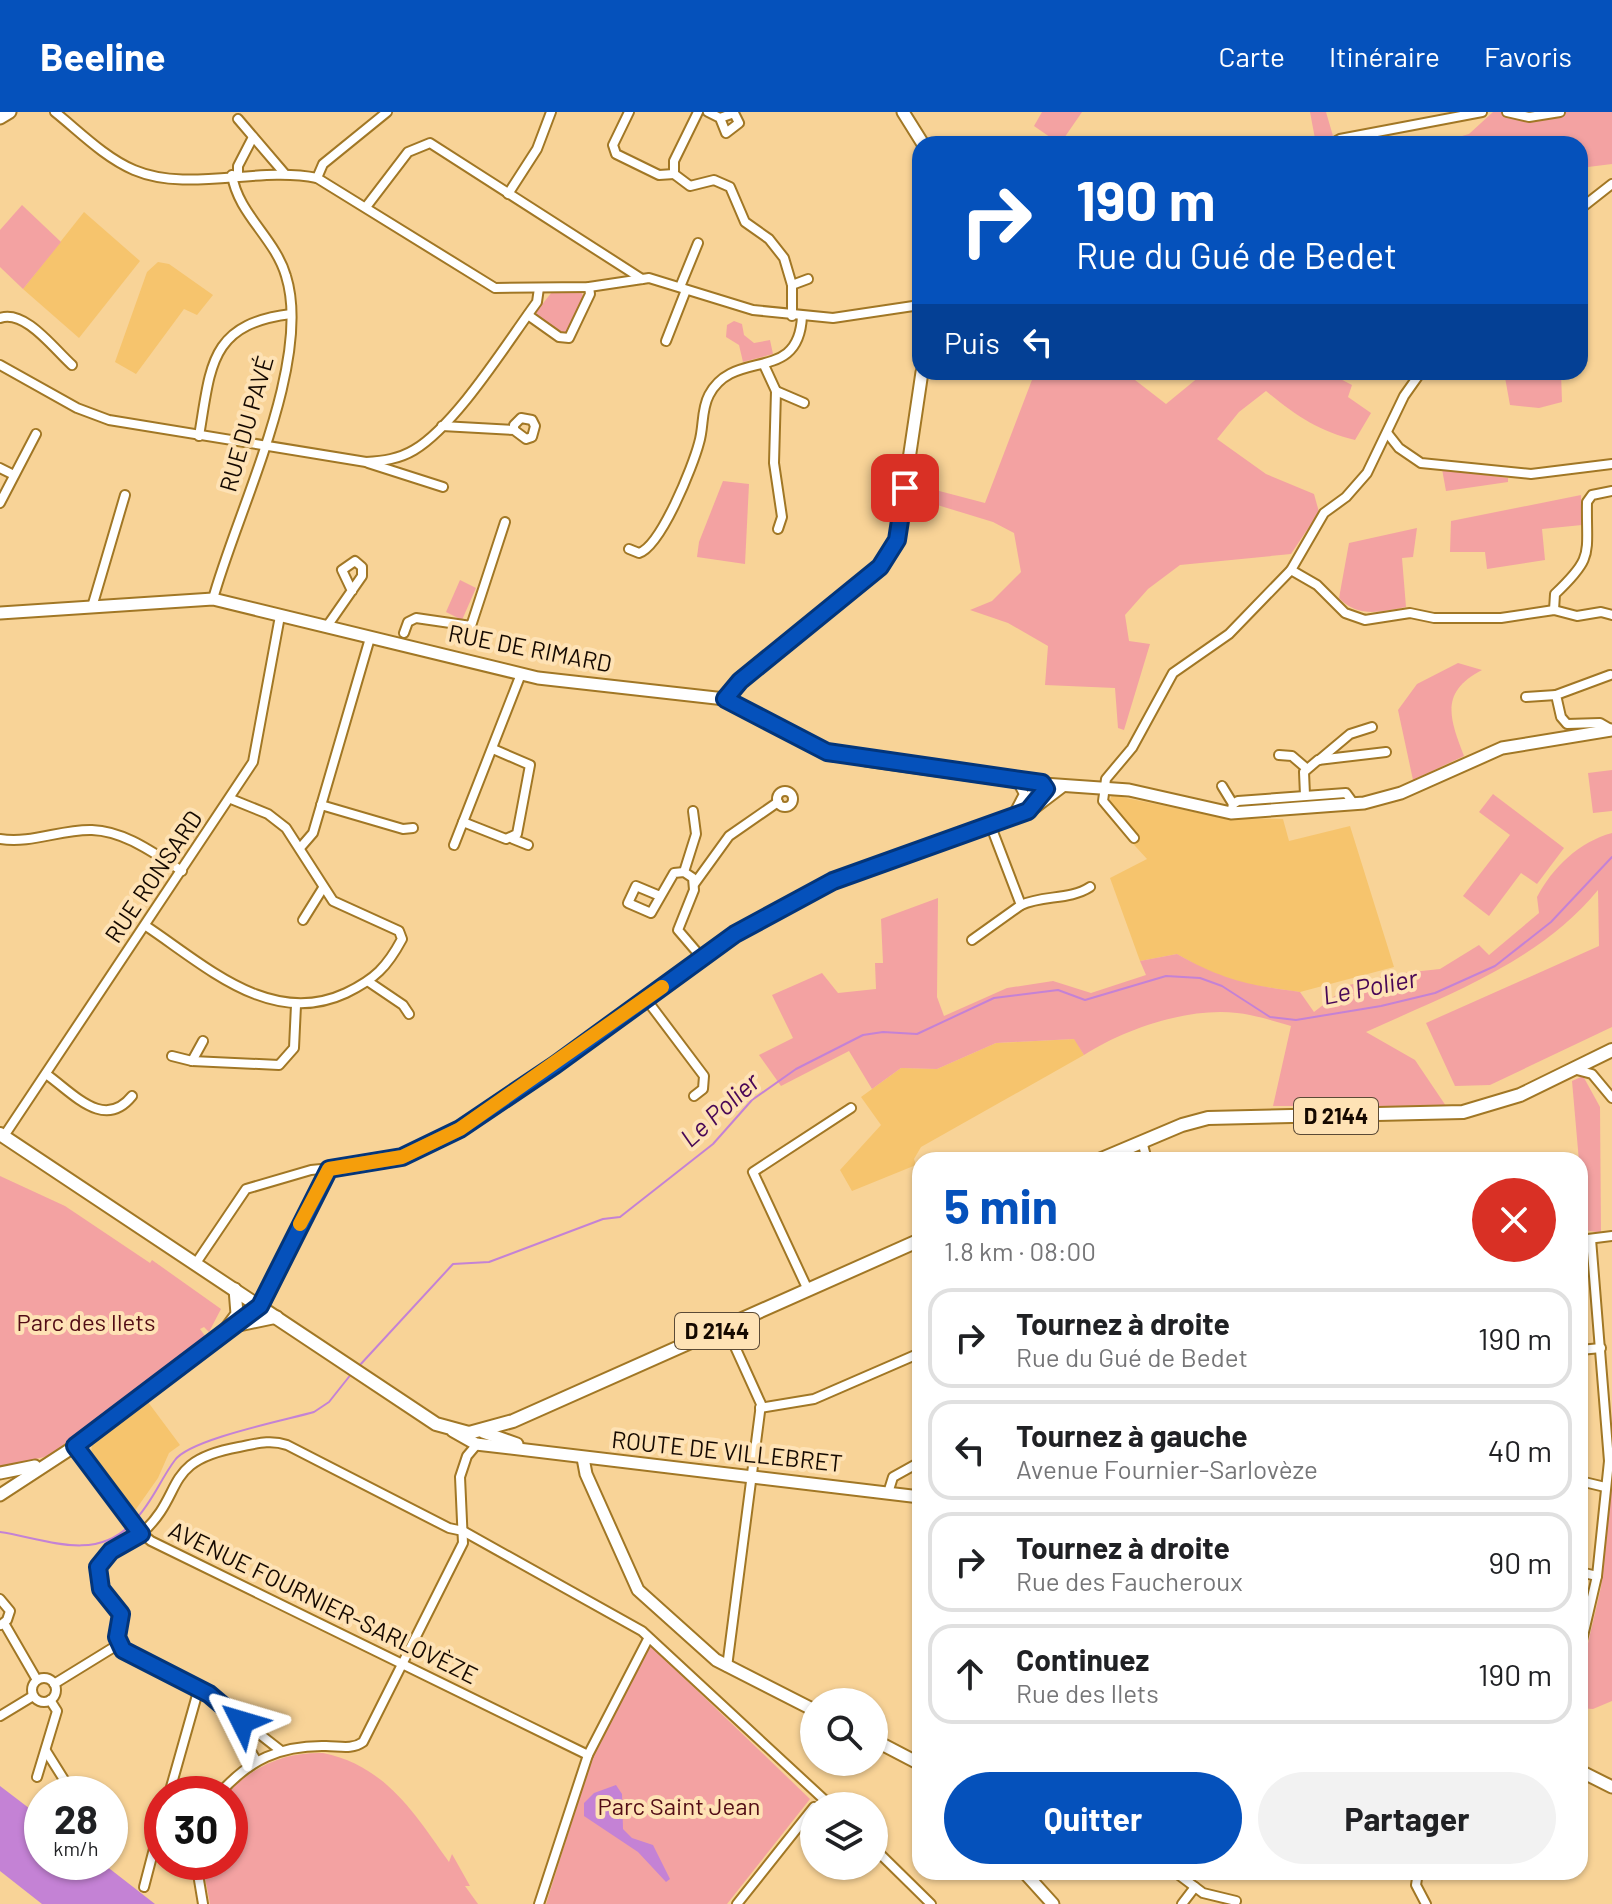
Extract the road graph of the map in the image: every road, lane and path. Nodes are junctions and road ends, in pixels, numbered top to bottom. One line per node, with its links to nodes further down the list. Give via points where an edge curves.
1 (10, 112): 12 (street)
2 (55, 112): 20 (street, via 136,171 178,179)
3 (387, 112): 21 (street, via 323,164)
4 (629, 112): 19 (street, via 613,145 616,154 659,175)
5 (698, 112): 19 (street, via 674,161)
6 (708, 112): 13 (street)
7 (903, 112): 15 (street)
8 (1482, 112): 16 (street)
9 (1507, 112): 10 (street, via 1529,117)
10 (1560, 112)
11 (549, 113): 23 (street, via 537,149)
12 (0, 118)
13 (720, 118)
14 (238, 119): 17 (street)
15 (918, 136)
16 (1356, 136)
17 (253, 137): 18 (street); 20 (street)
18 (285, 174): 20 (street); 21 (street)
19 (674, 174): 29 (street, via 690,186 726,183 745,222 784,258)
20 (235, 175): 34 (street, RUE DU PAVÉ, via 236,192 287,277)
21 (317, 178): 25 (street)
22 (1612, 184): 24 (street)
23 (508, 194): 25 (street, via 438,147 423,143 408,152); 27 (street)
24 (1588, 203)
25 (366, 207): 31 (street, via 487,285)
26 (698, 243): 32 (street)
27 (642, 279): 30 (street); 32 (street)
28 (808, 279): 29 (street)
29 (792, 285): 36 (street)
30 (589, 287): 31 (street); 35 (street, via 569,338 559,337)
31 (539, 288): 35 (street)
32 (683, 288): 36 (street); 39 (street)
33 (912, 306): 37 (street, via 854,317)
34 (291, 314): 51 (street, via 250,321 225,344 209,377); 52 (street, RUE DU PAVÉ, via 287,366)
35 (528, 315): 47 (street)
36 (792, 316): 37 (street)
37 (802, 316): 42 (street, via 793,348)
38 (0, 318): 41 (street, via 21,319)
39 (666, 341)
40 (0, 365): 51 (street, via 92,415)
41 (72, 365)
42 (764, 365): 45 (street); 65 (street, via 727,373 711,391 700,442 680,492 650,546 639,553)
43 (921, 380): 81 (street, via 897,540 890,555)
44 (1415, 380): 50 (street)
45 (776, 391): 46 (street); 64 (street, via 774,453 782,517)
46 (804, 403)
47 (442, 426): 48 (street); 53 (street)
48 (514, 430)
49 (36, 434): 57 (street)
50 (1388, 434): 55 (street, via 1421,463 1531,474); 66 (street, via 1360,484 1324,513)
51 (199, 436): 52 (street)
52 (264, 445): 54 (street); 68 (street, RUE DU PAVÉ)
53 (401, 457): 54 (street); 58 (street)
54 (366, 462): 58 (street)
55 (1612, 464)
56 (0, 468): 57 (street)
57 (14, 475): 62 (street)
58 (407, 476): 59 (street)
59 (443, 487)
60 (1612, 491): 70 (street, via 1592,495 1587,502 1586,559 1555,594)
61 (125, 495): 69 (street)
62 (0, 503)
63 (505, 522): 75 (street, via 471,626 416,618)
64 (778, 529)
65 (629, 549)
66 (1291, 570): 70 (street, via 1317,585 1345,613 1365,620 1410,613 1501,618); 93 (street, via 1229,634 1173,673 1132,748)
67 (352, 591): 74 (street)
68 (213, 599): 69 (street, RUE DE RIMARD); 73 (street, RUE DE RIMARD)
69 (92, 607): 71 (street, RUE DE RIMARD)
70 (1554, 610): 72 (street, via 1577,616)
71 (0, 613)
72 (1612, 615)
73 (280, 616): 74 (street, RUE DE RIMARD); 95 (street, RUE RONSARD, via 259,743)
74 (326, 627): 76 (street, RUE DE RIMARD)
75 (404, 633)
76 (370, 638): 77 (street, RUE DE RIMARD); 98 (street)
77 (521, 674): 81 (street, RUE DE RIMARD); 84 (street)
78 (1610, 675): 79 (street)
79 (1556, 695): 80 (street); 83 (street, via 1567,724 1600,723)
80 (1526, 697)
81 (725, 699): 89 (street, RUE DE RIMARD, via 827,752)
82 (1372, 727): 87 (street, via 1350,734)
83 (1612, 730): 97 (street, RUE DE RIMARD, via 1502,748 1401,793)
84 (493, 749): 102 (street); 107 (street, via 530,765)
85 (1386, 752): 87 (street)
86 (1279, 755): 88 (street, via 1292,756)
87 (1318, 760): 88 (street)
88 (1306, 768): 94 (street)
89 (1017, 781): 90 (street, RUE DE RIMARD); 99 (street)
90 (1042, 783): 91 (street, RUE DE RIMARD); 99 (street)
91 (1067, 784): 93 (street, RUE DE RIMARD); 99 (street)
92 (1222, 786): 100 (street)
93 (1102, 787): 100 (street, RUE DE RIMARD); 105 (street, via 1103,801)
94 (1305, 795): 97 (street, via 1346,793); 100 (street)
95 (231, 799): 110 (street, via 277,819); 111 (street, RUE RONSARD)
96 (778, 802): 113 (street, via 729,836)
97 (1354, 804): 100 (street, RUE DE RIMARD)
98 (321, 805): 104 (street); 110 (street, via 313,833)
99 (1025, 807): 103 (street)
100 (1232, 808)
101 (693, 811): 112 (street, via 696,834)
102 (463, 822): 107 (street); 108 (street)
103 (990, 824): 117 (street); 121 (street, via 833,881 753,922)
104 (413, 828)
105 (1134, 838)
106 (0, 839): 111 (street, via 92,830 139,844)
107 (513, 839): 109 (street)
108 (454, 845)
109 (528, 845)
110 (300, 848): 115 (street)
111 (182, 871): 119 (street, RUE RONSARD)
112 (684, 872): 113 (street); 116 (street, via 668,878)
113 (695, 883): 121 (street, via 678,930)
114 (1090, 887): 117 (street)
115 (323, 888): 118 (street); 122 (street, via 333,901 402,935 390,962)
116 (660, 896)
117 (1021, 905): 120 (street)
118 (303, 920)
119 (146, 926): 124 (street, via 246,991); 131 (street, RUE RONSARD)
120 (972, 940)
121 (702, 958): 123 (street)
122 (369, 982): 124 (street, via 322,1003); 125 (street)
123 (646, 999): 133 (street, via 704,1076 706,1084); 140 (street, via 460,1129 402,1157)
124 (296, 1005): 129 (street, via 294,1048 279,1065)
125 (409, 1014)
126 (203, 1041): 129 (street)
127 (1612, 1050): 130 (main road, D 2144)
128 (172, 1056): 129 (street)
129 (192, 1061)
130 (1572, 1069): 134 (street, via 1592,1074); 137 (main road, D 2144, via 1520,1095 1463,1112 1208,1118)
131 (46, 1074): 132 (street, via 100,1111 112,1113); 136 (street, RUE RONSARD)
132 (132, 1096)
133 (694, 1096)
134 (1612, 1098)
135 (851, 1108): 147 (street, via 753,1172)
136 (2, 1135): 145 (main road, D 2144)
137 (1142, 1141): 138 (main road, D 2144); 139 (street)
138 (1117, 1152)
139 (1145, 1152)
140 (329, 1169): 145 (street, via 246,1189); 148 (street)
141 (1612, 1236): 143 (street)
142 (1588, 1239): 143 (street)
143 (1591, 1239): 152 (street)
144 (912, 1244): 147 (main road, D 2144)
145 (196, 1263): 146 (main road, D 2144)
146 (235, 1289): 148 (main road, D 2144); 150 (street)
147 (808, 1290): 151 (main road, D 2144)
148 (260, 1306): 149 (main road, D 2144); 150 (street)
149 (277, 1317): 150 (street); 157 (main road, D 2144)
150 (238, 1320): 162 (street)
151 (726, 1327): 155 (street); 156 (main road, D 2144)
152 (1601, 1348): 153 (street); 170 (street, via 1609,1461)
153 (1588, 1349)
154 (912, 1356): 155 (street, via 814,1399)
155 (760, 1408): 168 (street)
156 (513, 1421): 158 (main road, D 2144); 160 (street)
157 (453, 1431): 158 (main road, D 2144); 161 (street)
158 (483, 1432): 159 (street)
159 (498, 1438): 160 (street); 161 (street)
160 (515, 1443): 163 (street)
161 (476, 1444): 163 (street); 175 (street, via 460,1477)
162 (75, 1446): 165 (street); 174 (street, AVENUE FOURNIER-SARLOVÈZE)
163 (529, 1449): 164 (street, ROUTE DE VILLEBRET)
164 (583, 1458): 168 (street, ROUTE DE VILLEBRET); 184 (street, via 634,1585)
165 (51, 1461): 167 (street); 171 (street)
166 (912, 1466): 172 (street, via 893,1477)
167 (0, 1473)
168 (752, 1478): 172 (street, ROUTE DE VILLEBRET); 184 (street)
169 (1588, 1483): 170 (street)
170 (1605, 1487): 177 (street)
171 (1, 1491)
172 (888, 1493): 173 (street, ROUTE DE VILLEBRET)
173 (912, 1496)
174 (138, 1530): 175 (street, via 192,1463 215,1451 270,1441); 182 (street, via 98,1567 101,1589 121,1614); 183 (street, AVENUE FOURNIER-SARLOVÈZE)
175 (463, 1531): 181 (street, via 628,1622); 183 (street, via 463,1543)
176 (1588, 1574): 177 (street)
177 (1597, 1576): 179 (street)
178 (0, 1599): 180 (street, via 10,1611)
179 (1588, 1615)
180 (2, 1624): 185 (street)
181 (648, 1639): 197 (street); 207 (street)
182 (119, 1644): 186 (street); 187 (street)
183 (402, 1664): 195 (street, via 363,1742); 197 (street, AVENUE FOURNIER-SARLOVÈZE)
184 (727, 1667): 190 (street)
185 (37, 1680): 186 (street); 188 (street)
186 (54, 1684): 189 (street)
187 (199, 1688): 192 (street); 204 (street)
188 (33, 1696): 189 (street); 191 (street)
189 (50, 1700): 196 (street, via 57,1711)
190 (800, 1703)
191 (0, 1716)
192 (247, 1728): 194 (street); 195 (street)
193 (888, 1747): 199 (street)
194 (249, 1748): 198 (street); 200 (street)
195 (280, 1750): 198 (street)
196 (46, 1751): 202 (street); 203 (street)
197 (588, 1755): 219 (street)
198 (256, 1760): 200 (street)
199 (912, 1760)
200 (242, 1770): 205 (street)
201 (1588, 1775): 206 (street)
202 (37, 1776)
203 (62, 1776)
204 (174, 1776)
205 (236, 1776)
206 (1612, 1787)
207 (817, 1792)
208 (800, 1824): 220 (street)
209 (888, 1862): 221 (street)
210 (146, 1880): 215 (street)
211 (199, 1880): 218 (street)
212 (1031, 1880): 222 (street)
213 (1186, 1880): 216 (street)
214 (1417, 1880): 224 (street)
215 (144, 1887)
216 (1195, 1887): 217 (street); 223 (street)
217 (1236, 1901)
218 (203, 1904)
219 (539, 1904)
220 (737, 1904)
221 (931, 1904)
222 (1053, 1904)
223 (1182, 1904)
224 (1426, 1904)

